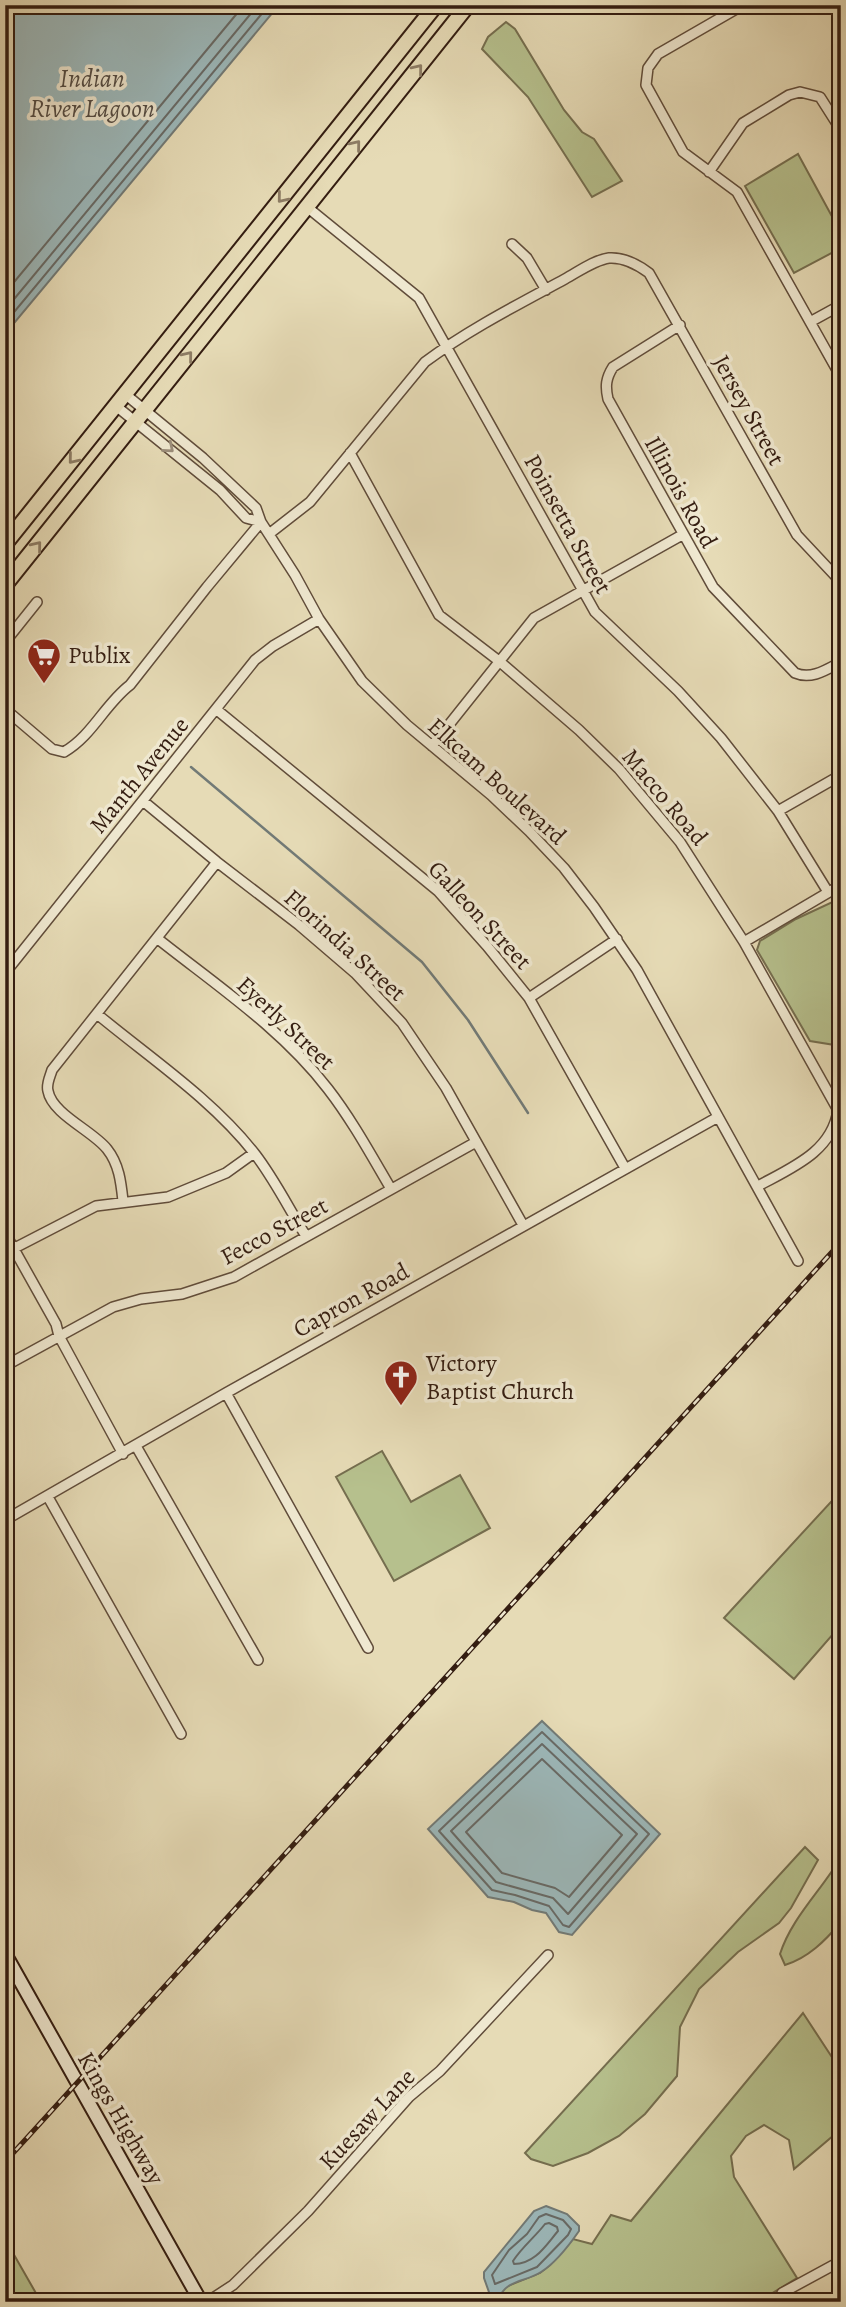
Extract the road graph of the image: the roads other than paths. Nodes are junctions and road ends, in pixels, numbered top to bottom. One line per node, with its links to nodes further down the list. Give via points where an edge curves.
1 (436, 5): 5 (main road)
2 (468, 5): 7 (main road, one-way to 2)
3 (743, 5): 6 (street, via 658,54 648,68 646,85 682,152)
4 (841, 130): 6 (street, via 820,97 800,92 789,95 743,123)
5 (307, 167): 7 (main road, via 302,192); 15 (main road, one-way to 15)
6 (709, 172): 11 (street, via 737,192)
7 (307, 207): 13 (street, Poinsetta Street, via 419,298); 17 (main road, one-way to 7)
8 (512, 244): 9 (street, via 527,258)
9 (546, 290): 12 (street, Jersey Street, via 598,262 625,260 649,273); 13 (street)
10 (841, 305): 11 (street)
11 (810, 322): 14 (street)
12 (680, 325): 21 (street, Illinois Road, via 620,361 607,376 606,388); 23 (street, Jersey Street, via 797,536)
13 (447, 346): 18 (street, via 425,362); 25 (street, Poinsetta Street)
14 (841, 377)
15 (125, 394): 16 (main road); 17 (street, Elkcam Boulevard)
16 (116, 406): 17 (street, Elkcam Boulevard); 22 (main road, one-way to 22)
17 (141, 415): 19 (street, Elkcam Boulevard, one-way to 19, via 246,518); 19 (street, Elkcam Boulevard, via 240,491 256,508); 24 (main road, one-way to 17)
18 (350, 453): 20 (street, via 310,502); 29 (street, Macco Road, via 439,615)
19 (261, 523): 20 (street, Elkcam Boulevard); 31 (street, via 79,744 64,751 52,748)
20 (269, 534): 27 (street, Elkcam Boulevard)
21 (682, 534): 25 (street); 30 (street, Illinois Road, via 718,593 790,670 806,677)
22 (5, 544)
23 (841, 582)
24 (5, 585)
25 (583, 590): 29 (street, via 534,618); 36 (street, Poinsetta Street, via 595,612 721,738)
26 (37, 602): 28 (street)
27 (318, 619): 32 (street, Manth Avenue, via 255,660); 33 (street, Elkcam Boulevard, via 362,681)
28 (5, 642)
29 (499, 661): 33 (street); 42 (street, Macco Road, via 579,730 655,810)
30 (841, 662)
31 (5, 709)
32 (217, 710): 35 (street, Manth Avenue); 44 (street, Galleon Street, via 438,891)
33 (432, 746): 41 (street, Elkcam Boulevard, via 529,831 564,868)
34 (841, 775): 36 (street)
35 (143, 801): 37 (street, Florindia Street); 43 (street, Manth Avenue)
36 (778, 811): 39 (street, Poinsetta Street)
37 (217, 862): 40 (street); 47 (street, Florindia Street, via 327,949 402,1023)
38 (841, 885): 39 (street)
39 (828, 892): 42 (street)
40 (158, 939): 45 (street); 51 (street, Eyerly Street, via 293,1050 327,1087)
41 (617, 939): 44 (street); 46 (street, Elkcam Boulevard)
42 (744, 942): 50 (street, Macco Road, via 838,1110 833,1131 810,1157)
43 (5, 973)
44 (529, 998): 49 (street, Galleon Street)
45 (97, 1014): 48 (street, via 228,1123); 52 (street, via 52,1070 48,1093 53,1104 105,1145 122,1181)
46 (718, 1117): 49 (street, Capron Road); 50 (street, Elkcam Boulevard)
47 (476, 1142): 51 (street, Fecco Street); 53 (street, Florindia Street)
48 (254, 1153): 52 (street, via 226,1173 168,1197); 55 (street)
49 (625, 1168): 53 (street, Capron Road)
50 (758, 1186): 57 (street, Elkcam Boulevard)
51 (391, 1189): 55 (street, Fecco Street)
52 (123, 1201): 56 (street, via 96,1206)
53 (523, 1225): 60 (street, Capron Road)
54 (5, 1233): 56 (street)
55 (306, 1236): 58 (street, Fecco Street, via 234,1278 183,1294 113,1307)
56 (10, 1251): 58 (street)
57 (798, 1261)
58 (59, 1336): 59 (street, Fecco Street); 62 (street)
59 (5, 1366)
60 (226, 1393): 61 (street, Capron Road); 65 (street)
61 (136, 1446): 62 (street, Capron Road); 66 (street)
62 (122, 1454): 63 (street, Capron Road)
63 (48, 1497): 64 (street, Capron Road); 67 (street)
64 (5, 1520)
65 (368, 1647)
66 (258, 1660)
67 (181, 1734)
68 (5, 1954): 71 (street, Kings Highway)
69 (548, 1955): 72 (street, Kuesaw Lane, via 440,2071 409,2097 308,2211 233,2285)
70 (841, 2262): 73 (street, via 782,2293)
71 (201, 2302)
72 (207, 2302)
73 (788, 2302)

